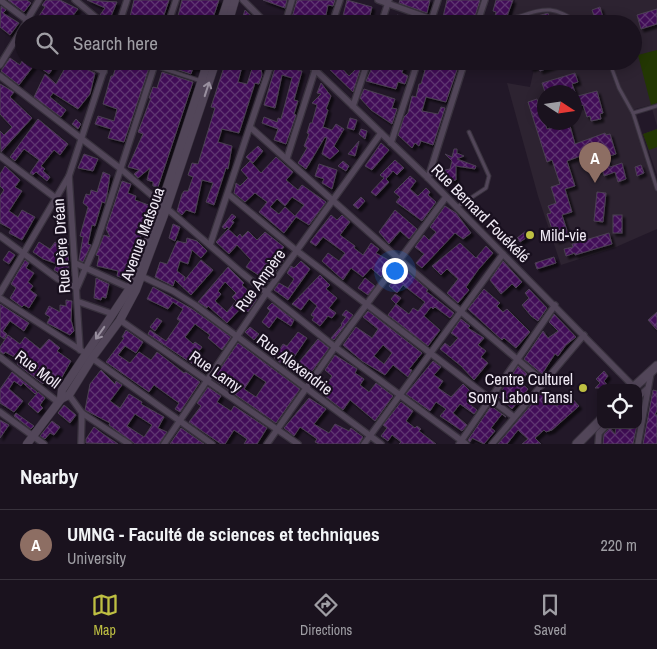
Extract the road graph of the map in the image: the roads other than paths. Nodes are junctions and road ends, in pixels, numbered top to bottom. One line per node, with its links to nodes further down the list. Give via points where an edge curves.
1 (0, 0): 15 (street)
2 (39, 0): 16 (street)
3 (76, 0): 17 (street)
4 (127, 0): 18 (street)
5 (176, 0): 19 (street)
6 (228, 0): 20 (street)
7 (235, 0): 21 (street)
8 (243, 0): 22 (street)
9 (292, 0): 23 (street)
10 (340, 0): 24 (street)
11 (378, 0): 14 (street)
12 (438, 0): 27 (street)
13 (485, 0): 28 (street)
14 (389, 2): 25 (street); 26 (street)
15 (18, 15)
16 (31, 15)
17 (94, 15)
18 (122, 15)
19 (171, 15)
20 (223, 15)
21 (231, 15)
22 (258, 15)
23 (288, 15)
24 (335, 15)
25 (384, 15)
26 (418, 15)
27 (433, 15)
28 (480, 15)
29 (520, 15): 30 (lane, via 544,8)
30 (565, 15)
31 (15, 42): 32 (street)
32 (0, 65)
33 (100, 70): 44 (street)
34 (154, 70): 57 (street)
35 (172, 70): 46 (lane)
36 (205, 70): 46 (street, Avenue Matsoua)
37 (213, 70): 65 (street, Avenue Matsoua, one-way to 37)
38 (269, 70): 50 (street)
39 (315, 70): 47 (street, Rue Bernard Fouékélé); 56 (street)
40 (365, 70): 47 (street)
41 (415, 70): 54 (street)
42 (462, 70): 59 (street)
43 (612, 70): 49 (lane)
44 (104, 72): 53 (street, Rue Père Dréan)
45 (0, 76): 53 (street)
46 (201, 81): 65 (street, Avenue Matsoua)
47 (353, 106): 52 (street, Rue Bernard Fouékélé)
48 (657, 106): 49 (lane)
49 (633, 113): 60 (lane)
50 (250, 127): 56 (street); 61 (street)
51 (469, 132): 66 (lane, via 489,176 489,183)
52 (381, 133): 54 (street, Rue Bernard Fouékélé); 64 (street, Rue Ampère)
53 (82, 141): 57 (street); 58 (street, Rue Père Dréan)
54 (391, 143): 59 (street, Rue Bernard Fouékélé)
55 (0, 156): 63 (street)
56 (287, 158): 64 (street)
57 (121, 169): 65 (street); 74 (street)
58 (69, 176): 63 (street); 73 (street, Rue Père Dréan)
59 (428, 178): 62 (street, Rue Bernard Fouékélé)
60 (657, 189)
61 (228, 194): 68 (street); 69 (street)
62 (446, 197): 66 (street, Rue Bernard Fouékélé); 72 (street)
63 (57, 199): 70 (street)
64 (334, 201): 69 (street, Rue Ampère); 72 (street)
65 (165, 204): 68 (street); 75 (street, Avenue Matsoua); 77 (street, Avenue Matsoua)
66 (456, 207): 71 (street, Rue Bernard Fouékélé)
67 (0, 236): 70 (street)
68 (210, 245): 79 (street)
69 (297, 252): 79 (street, Rue Ampère); 83 (street)
70 (24, 254): 76 (street); 78 (street)
71 (503, 254): 82 (street, Rue Bernard Fouékélé); 84 (street)
72 (400, 260): 83 (street); 84 (street)
73 (75, 263): 74 (street); 76 (street, Rue Père Dréan)
74 (87, 269): 76 (street); 77 (street)
75 (141, 276): 77 (street, Avenue Matsoua); 87 (street, Rue Alexendrie, via 195,305)
76 (78, 288): 81 (street, Rue Père Dréan)
77 (133, 289): 85 (street, Avenue Matsoua)
78 (0, 292)
79 (267, 292): 87 (street, Rue Ampère); 88 (street)
80 (0, 298): 90 (street)
81 (78, 302): 85 (street, Rue Lamy); 90 (street, Rue Père Dréan)
82 (555, 305): 86 (street, Rue Bernard Fouékélé); 92 (street)
83 (368, 306): 88 (street); 89 (street)
84 (460, 310): 89 (street); 92 (street)
85 (116, 317): 90 (street, Avenue Matsoua); 94 (street, Rue Lamy)
86 (584, 335): 95 (street); 96 (street, Rue Bernard Fouékélé)
87 (236, 337): 94 (street, Rue Ampère); 99 (street, Rue Alexendrie)
88 (335, 346): 99 (street); 101 (street)
89 (430, 351): 101 (street); 102 (street)
90 (86, 354): 103 (street, Avenue Matsoua, via 62,390); 107 (street)
91 (0, 358): 103 (street, Rue Moll)
92 (516, 359): 95 (street); 102 (street)
93 (654, 368): 97 (main road); 98 (street)
94 (207, 382): 107 (street, Rue Ampère); 110 (street, Rue Lamy)
95 (544, 382): 106 (street)
96 (630, 384)
97 (636, 384)
98 (648, 388): 100 (street); 127 (street)
99 (306, 389): 110 (street); 112 (street, Rue Alexendrie)
100 (642, 393)
101 (398, 394): 112 (street); 113 (street)
102 (490, 398): 106 (street); 113 (street)
103 (63, 399): 105 (street, Rue Moll); 111 (street, Avenue Matsoua)
104 (0, 412): 111 (street)
105 (82, 413): 116 (street); 117 (street, Rue Moll)
106 (514, 417): 124 (street)
107 (179, 422): 118 (street, Rue Ampère); 119 (street)
108 (597, 424): 125 (main road)
109 (603, 429): 126 (street, via 599,433)
110 (277, 430): 120 (street); 121 (street, Rue Lamy)
111 (32, 436): 114 (street, Avenue Matsoua); 115 (street)
112 (369, 436): 122 (street); 123 (street, Rue Alexendrie)
113 (462, 443)
114 (26, 444)
115 (44, 444)
116 (81, 444)
117 (129, 444)
118 (164, 444)
119 (212, 444)
120 (267, 444)
121 (298, 444)
122 (364, 444)
123 (380, 444)
124 (492, 444)
125 (577, 444)
126 (598, 444)
127 (638, 444)

